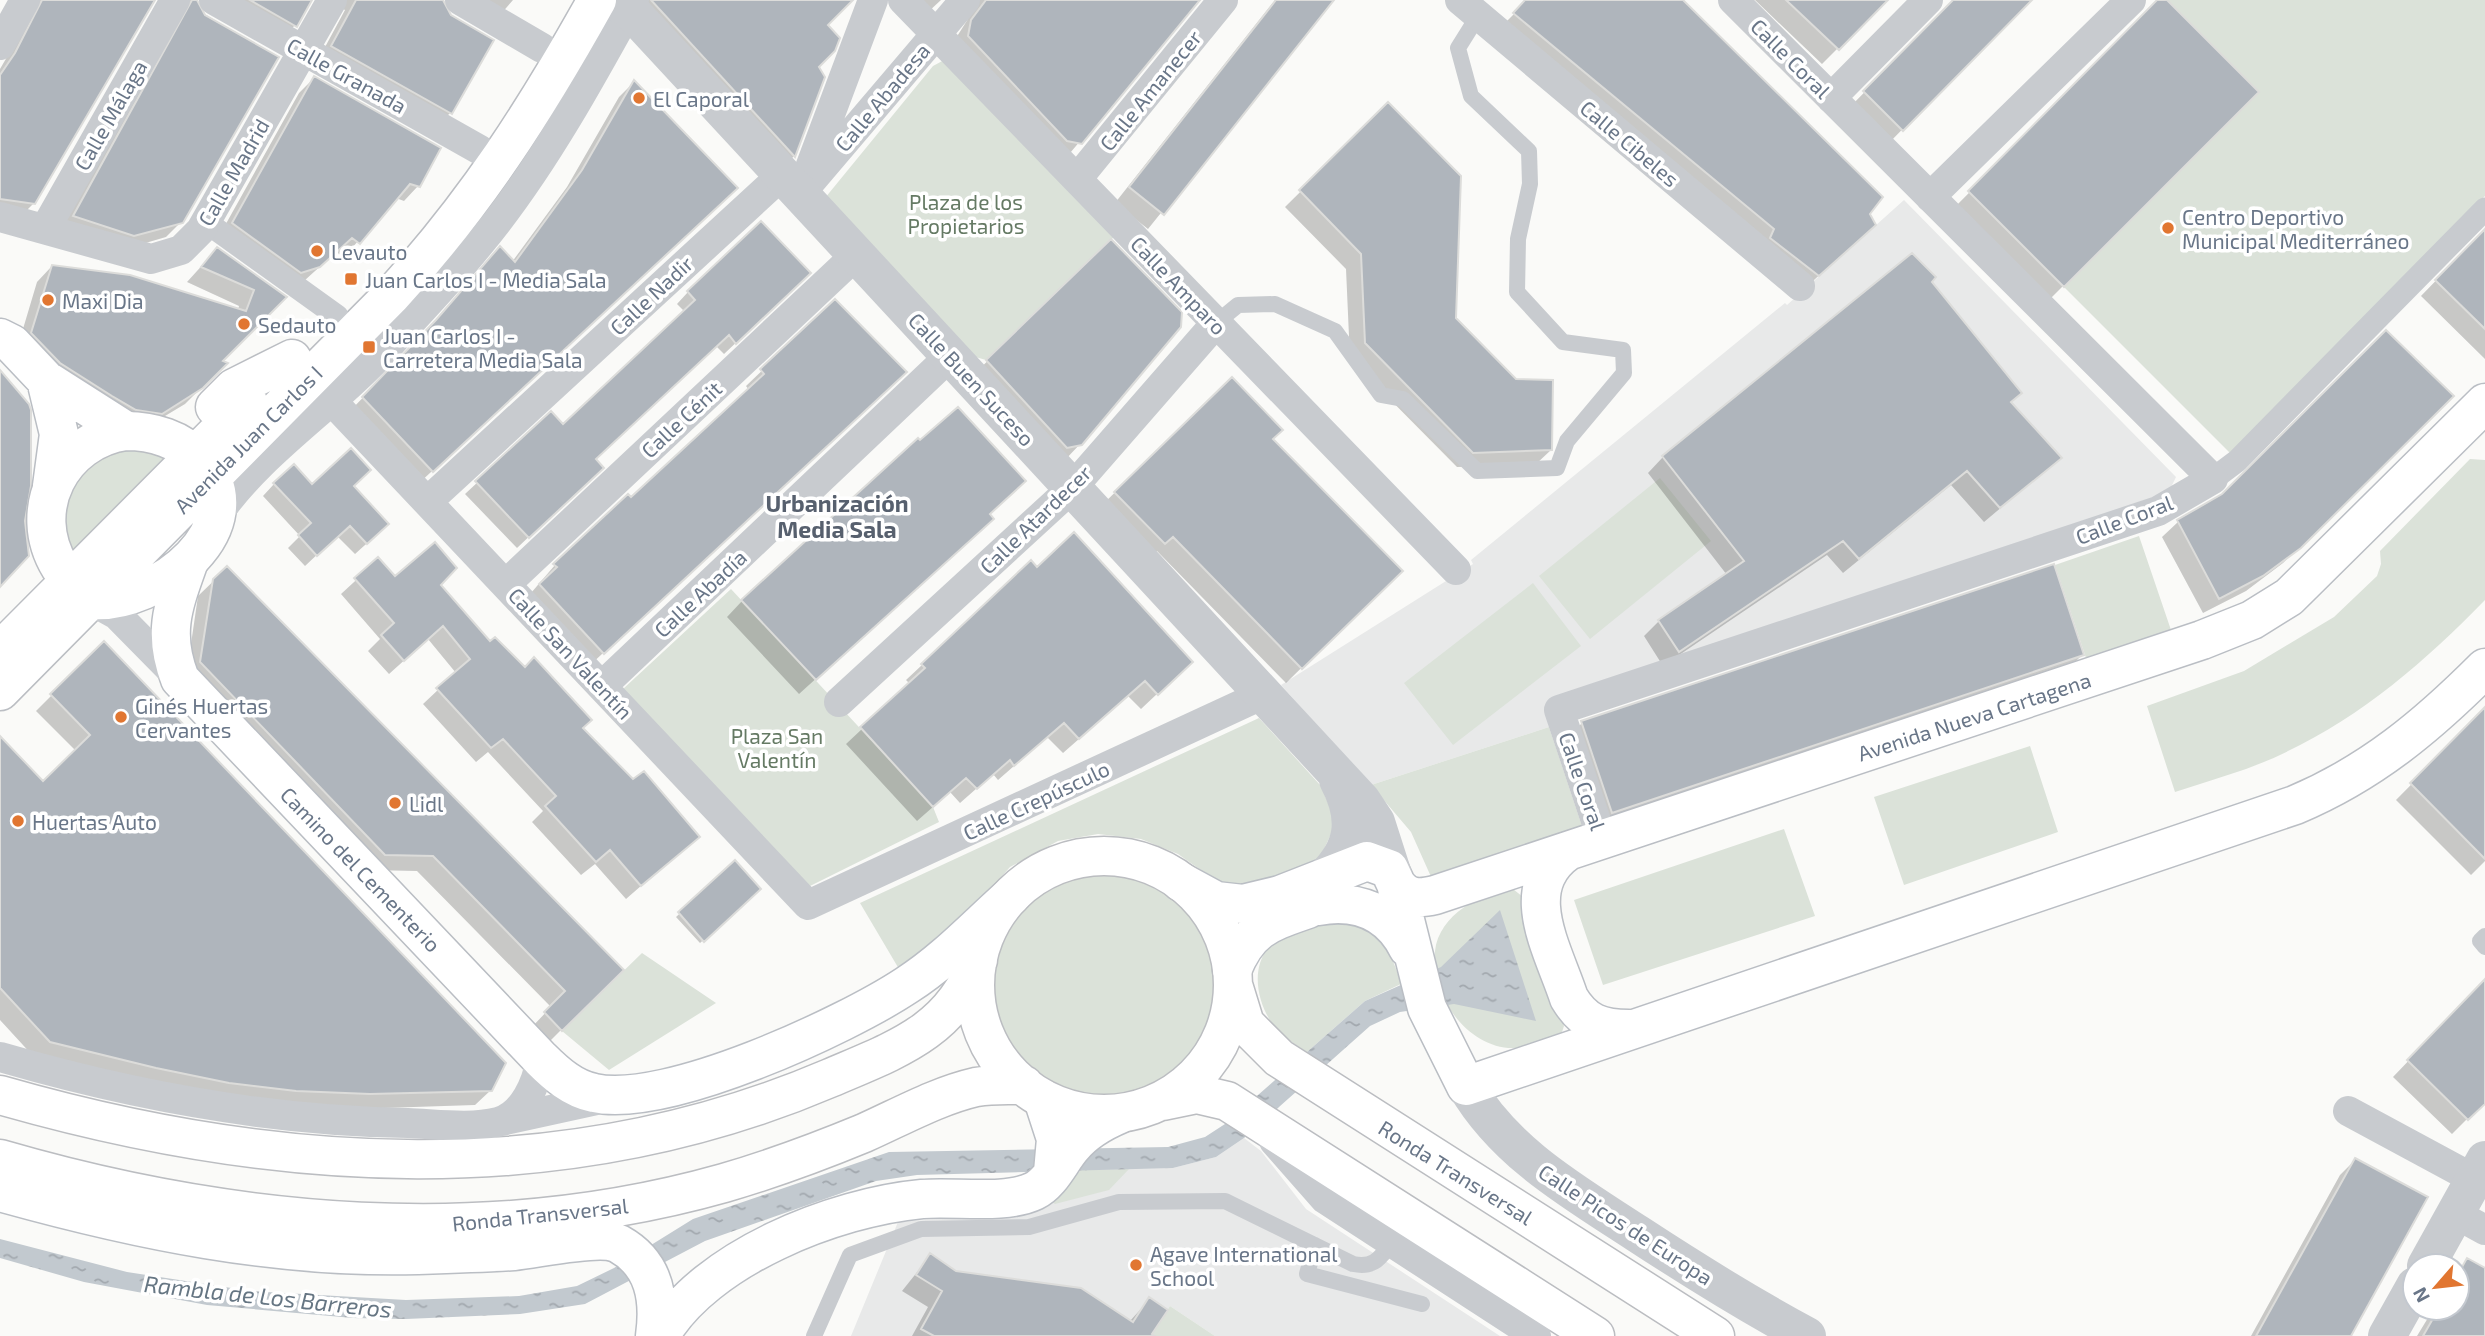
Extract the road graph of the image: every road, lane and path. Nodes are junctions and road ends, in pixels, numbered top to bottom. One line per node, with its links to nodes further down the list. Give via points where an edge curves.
1 (25, 0): 17 (street)
2 (175, 0): 28 (street, Calle Málaga)
3 (214, 0): 19 (street, Calle Granada)
4 (332, 0): 19 (street, Calle Madrid)
5 (460, 0): 18 (street)
6 (569, 0): 18 (main road, Avenida Juan Carlos I)
7 (873, 0): 23 (street)
8 (903, 0): 16 (street, Calle Amparo)
9 (965, 0): 16 (street, Calle Abadesa)
10 (1223, 0): 22 (street, Calle Amanecer)
11 (1733, 0): 20 (street, Calle Coral)
12 (1928, 0): 20 (street)
13 (2131, 0): 24 (street)
14 (618, 2): 23 (street, Calle Buen Suceso); 35 (main road, Avenida Juan Carlos I, via 472,202)
15 (1477, 5): 30 (street, Calle Cibeles); 32 (lane, via 1458,48 1471,96 1529,151 1530,184 1518,239 1517,292 1563,342 1623,351 1624,373 1567,441 1557,468 1477,471 1403,399 1381,395 1335,331 1275,304 1238,305)
16 (936, 34): 22 (street, Calle Amparo); 23 (street, Calle Abadesa)
17 (0, 45)
18 (542, 48): 21 (main road, Avenida Juan Carlos I)
19 (303, 51): 21 (street, Calle Granada); 27 (street, Calle Madrid)
20 (1831, 97): 24 (street, Calle Coral)
21 (480, 150): 31 (main road, Avenida Juan Carlos I, via 402,249)
22 (1077, 179): 32 (street, Calle Amparo)
23 (791, 185): 29 (street, Calle Buen Suceso); 43 (street, Calle Nadir)
24 (1930, 197): 40 (street, Calle Coral)
25 (2485, 209): 40 (street, via 2237,461)
26 (0, 217): 28 (street, Calle Madrid)
27 (206, 222): 28 (street, Calle Madrid, via 181,250 151,259); 31 (street)
28 (45, 229)
29 (856, 255): 34 (street, Calle Buen Suceso); 47 (street, Calle Cénit)
30 (1800, 286)
31 (337, 316): 35 (main road, Avenida Juan Carlos I)
32 (1216, 323): 42 (street, Calle Atardecer); 46 (street, Calle Amparo)
33 (0, 338): 36 (main road, via 12,344)
34 (950, 356): 42 (street, Calle Buen Suceso); 52 (street, Calle Abadía)
35 (312, 378): 38 (main road, via 234,388 198,422 168,431); 39 (main road, Avenida Juan Carlos I); 43 (street, Calle San Valentín); 44 (street, Avenida Juan Carlos I, via 314,413 232,494)
36 (46, 380): 38 (main road); 41 (main road, via 59,434)
37 (2485, 404): 57 (main road, Avenida Nueva Cartagena, via 2306,582 2252,620)
38 (134, 431): 39 (main road, via 172,441); 41 (main road, via 102,437 77,452)
39 (204, 464): 44 (main road, via 219,491); 48 (main road, Avenida Juan Carlos I)
40 (2213, 479): 57 (street, Calle Coral, via 2158,511 1559,710)
41 (52, 486): 48 (main road, via 48,534 55,556)
42 (1072, 488): 54 (street, Calle Buen Suceso); 55 (street, Calle Atardecer)
43 (428, 500): 47 (street, Calle San Valentín)
44 (215, 519): 45 (main road)
45 (189, 561): 48 (main road, via 134,594 104,601); 51 (main road, Camino del Cementerio, via 173,607 169,642)
46 (1456, 570)
47 (506, 584): 52 (street, Calle San Valentín)
48 (80, 590): 49 (main road, Avenida Juan Carlos I); 51 (street, Camino del Cementerio, via 117,615); 53 (main road, Avenida Juan Carlos I)
49 (0, 651)
50 (2485, 668): 68 (main road, via 2432,721 2331,790)
51 (180, 679): 70 (main road, Camino del Cementerio)
52 (602, 686): 62 (street, Calle San Valentín)
53 (0, 691)
54 (1264, 694): 56 (street, Calle Buen Suceso); 62 (street, Calle Crepúsculo)
55 (839, 702)
56 (1328, 763): 58 (street, Calle Buen Suceso, via 1370,811); 60 (street, via 1349,807 1350,836 1347,851)
57 (1585, 845): 58 (main road, Avenida Nueva Cartagena, via 1424,897 1406,895); 68 (main road, via 1545,872 1538,894 1576,1010 1605,1029)
58 (1395, 880): 60 (main road); 66 (main road)
59 (1181, 882): 60 (main road, via 1216,901 1243,904); 61 (main road, via 1136,860 1099,856 1051,867); 67 (main road, Ronda Transversal, via 1198,897 1220,929)
60 (1322, 892): 66 (main road, via 1378,914 1402,937); 67 (main road, via 1254,932 1242,947)
61 (1012, 895): 65 (main road, via 988,929); 74 (main road, Camino del Cementerio, via 921,975 842,1022 764,1057 689,1081)
62 (807, 905)
63 (2485, 936): 64 (lane, via 2480,941)
64 (2485, 947)
65 (978, 960): 72 (main road, via 975,986 981,1025 1003,1065); 73 (main road, via 942,1020 863,1064 701,1123 547,1154 450,1160 265,1152 127,1128)
66 (1413, 960): 71 (main road, via 1433,1025)
67 (1233, 975): 75 (main road, via 1228,1022 1214,1054 1191,1082); 96 (main road, Ronda Transversal, via 1245,1024 1279,1058)
68 (1629, 1029): 71 (main road)
69 (0, 1057): 79 (street, via 134,1092 269,1116 368,1123)
70 (541, 1059): 74 (main road, Camino del Cementerio, via 575,1086 597,1094); 79 (street, via 530,1095)
71 (1466, 1086): 97 (street, Calle Picos de Europa, via 1506,1140 1546,1172 1716,1283)
72 (1033, 1092): 77 (main road, via 1074,1111); 80 (main road, Ronda Transversal, via 982,1087 954,1094 819,1151 725,1182 633,1205 503,1221 358,1221 219,1209 107,1188); 82 (main road, via 1056,1139)
73 (0, 1095)
74 (620, 1095): 79 (street)
75 (1161, 1102): 77 (main road); 78 (main road, via 1206,1094)
76 (2348, 1111): 81 (street)
77 (1120, 1114): 82 (main road, via 1084,1135)
78 (1256, 1120): 85 (street, via 1325,1199); 95 (main road)
79 (500, 1122)
80 (0, 1159)
81 (2480, 1170): 84 (street)
82 (1054, 1172): 89 (main road, via 1040,1187 1023,1194 921,1199 862,1210 813,1226)
83 (0, 1192): 88 (main road, via 136,1228 255,1246 406,1255 610,1241)
84 (2470, 1222): 87 (street)
85 (1391, 1244): 86 (lane, via 1376,1263 1366,1266); 94 (street)
86 (1315, 1245): 90 (lane, via 1307,1274); 93 (lane, via 1226,1201 1119,1202 1029,1227 921,1229 850,1255)
87 (2440, 1252)
88 (635, 1257): 89 (main road, via 685,1267); 92 (main road, via 649,1273 656,1293)
89 (743, 1259): 92 (main road, via 688,1297)
90 (1422, 1304)
91 (2401, 1311): 98 (street)
92 (658, 1336)
93 (814, 1336)
94 (1536, 1336)
95 (1595, 1336)
96 (1714, 1336)
97 (1807, 1336)
98 (2387, 1336)

